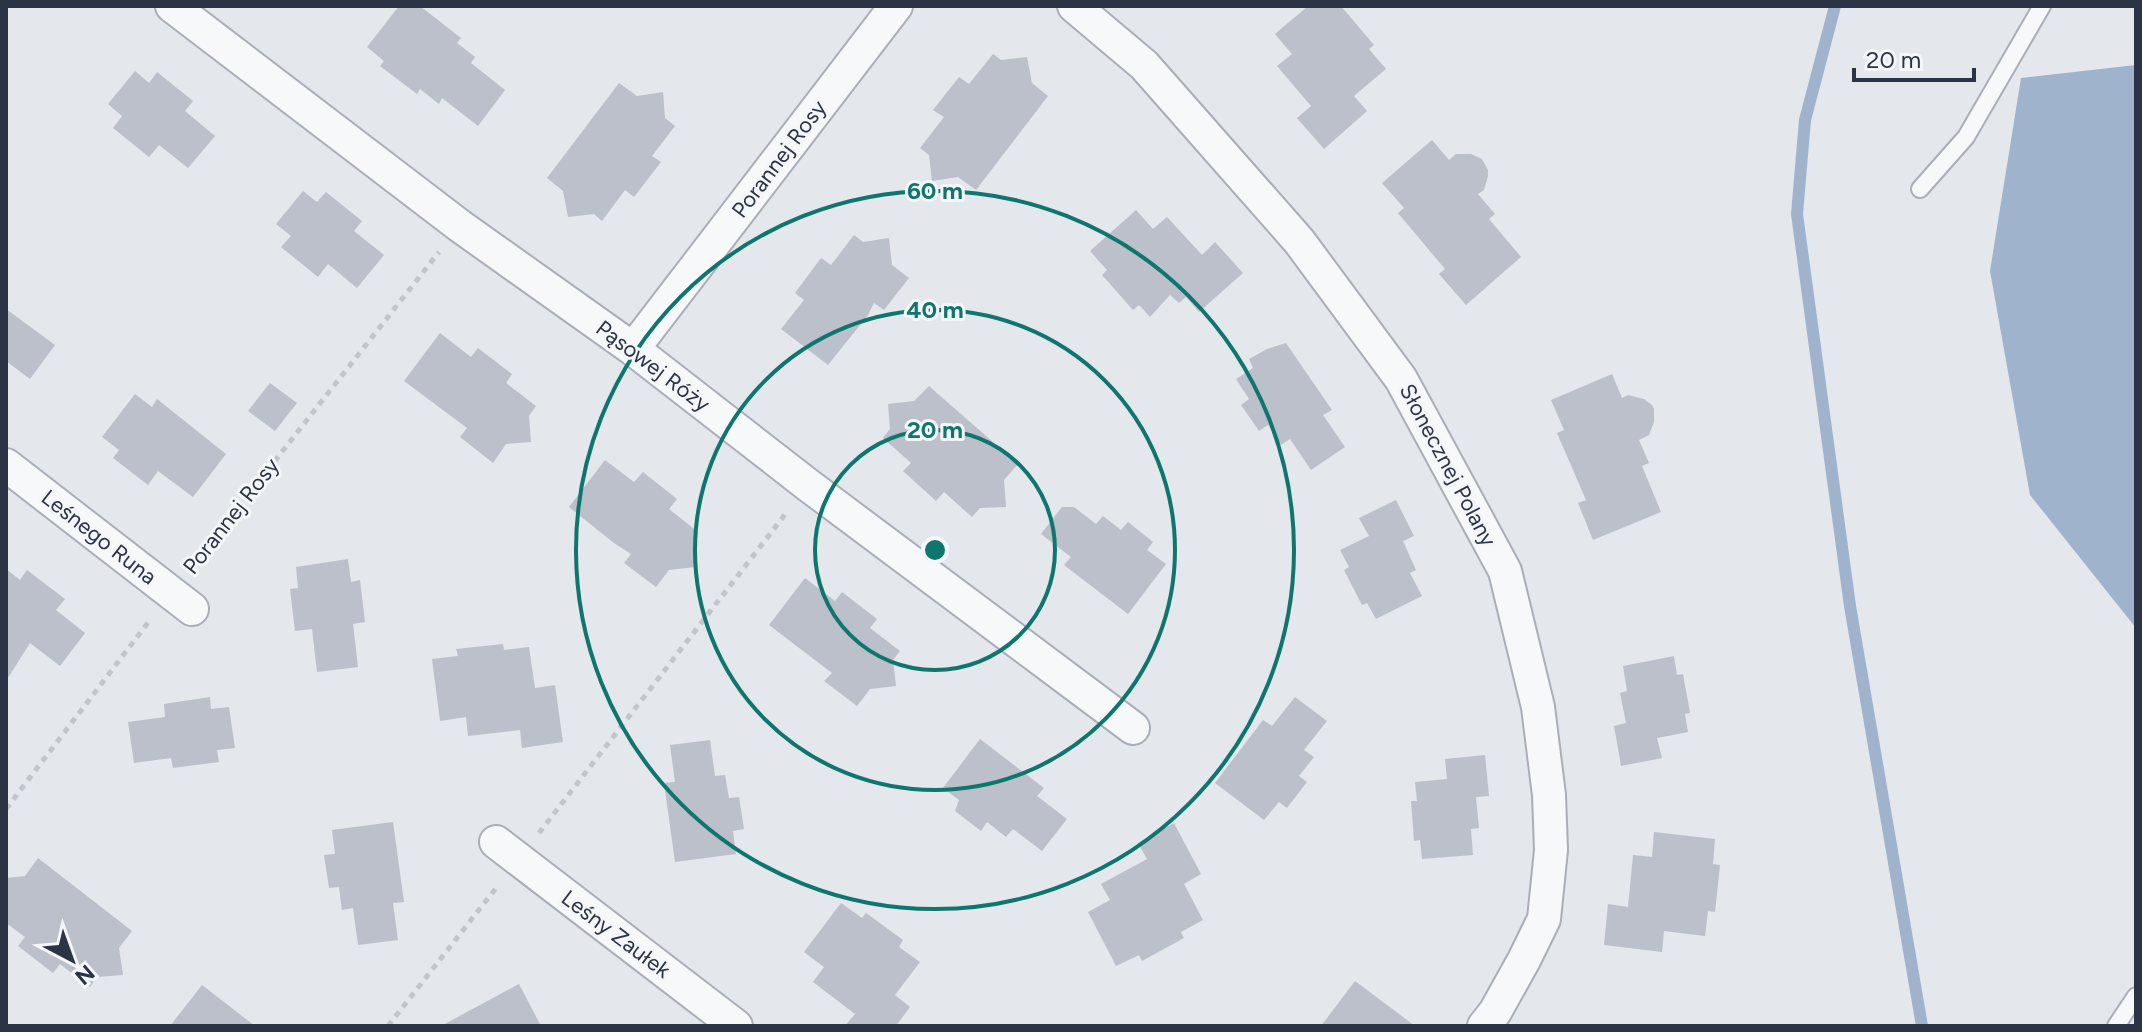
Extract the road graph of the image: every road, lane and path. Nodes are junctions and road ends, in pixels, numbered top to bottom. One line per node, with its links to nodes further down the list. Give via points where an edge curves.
1 (172, 6): 6 (street, Pąsowej Róży)
2 (896, 6): 7 (street, Porannej Rosy)
3 (1074, 6): 17 (street, Słonecznej Polany, via 1144,65 1299,241 1401,379 1505,571 1538,707 1551,850 1544,919)
4 (2042, 6): 5 (lane, via 1966,137)
5 (1920, 189)
6 (460, 226): 7 (street, Pąsowej Róży); 10 (path, Porannej Rosy)
7 (633, 349): 9 (street, Pąsowej Róży)
8 (6, 465): 10 (street, Leśnego Runa)
9 (808, 485): 11 (street, Pąsowej Róży); 13 (path)
10 (182, 601): 12 (path, Porannej Rosy)
11 (1133, 728)
12 (6, 809)
13 (507, 851): 15 (path); 16 (street, Leśny Zaułek)
14 (2136, 996): 18 (lane)
15 (388, 1026)
16 (736, 1026)
17 (1484, 1026)
18 (2116, 1026)

